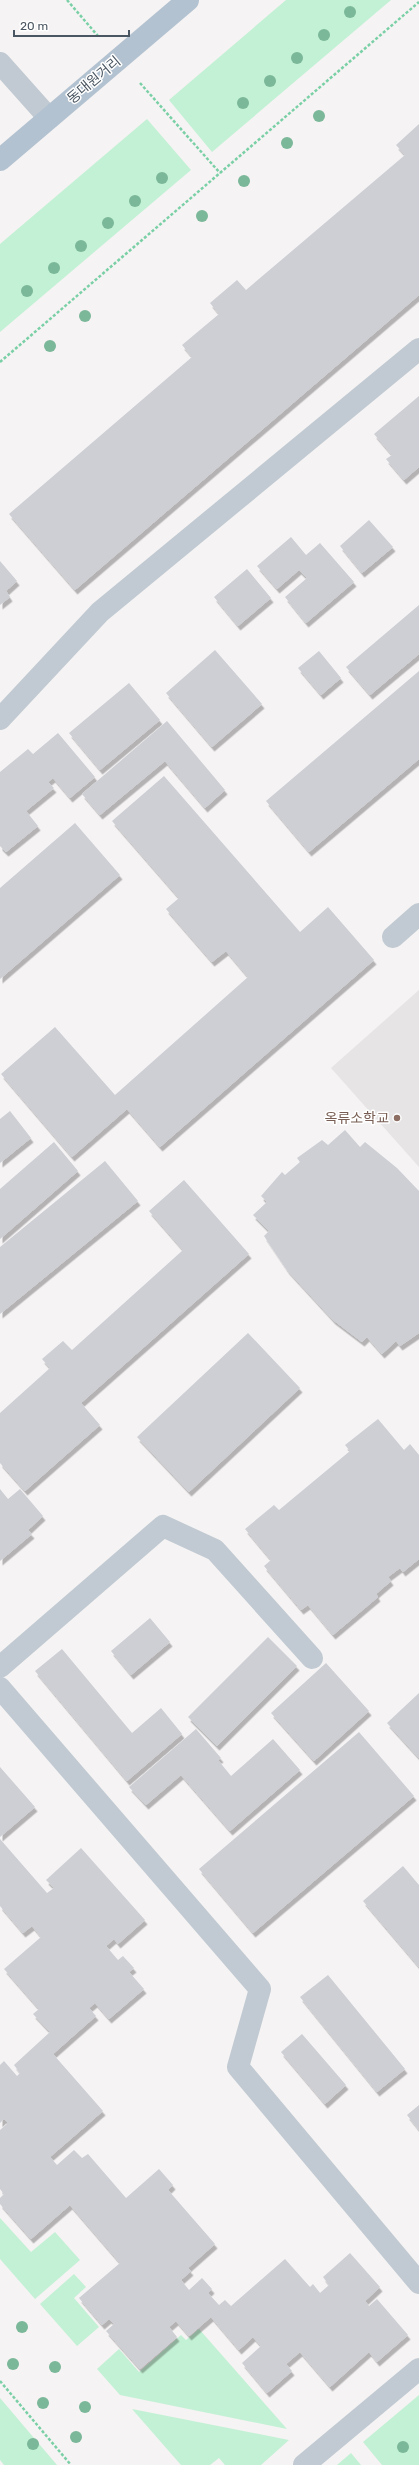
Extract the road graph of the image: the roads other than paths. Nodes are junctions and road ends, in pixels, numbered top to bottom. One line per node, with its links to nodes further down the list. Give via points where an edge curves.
1 (188, 0): 3 (main road, 동대원거리)
2 (0, 63): 3 (street)
3 (49, 118): 4 (main road, 동대원거리)
4 (0, 160)
5 (419, 349): 6 (street, via 100,612)
6 (0, 719)
7 (419, 914): 8 (street)
8 (393, 937)
9 (312, 1658): 10 (street, via 215,1550 163,1526)
10 (0, 1667)
11 (0, 1688): 12 (street, via 260,1989 238,2067)
12 (419, 2283)
13 (419, 2368): 14 (street)
14 (304, 2465)

